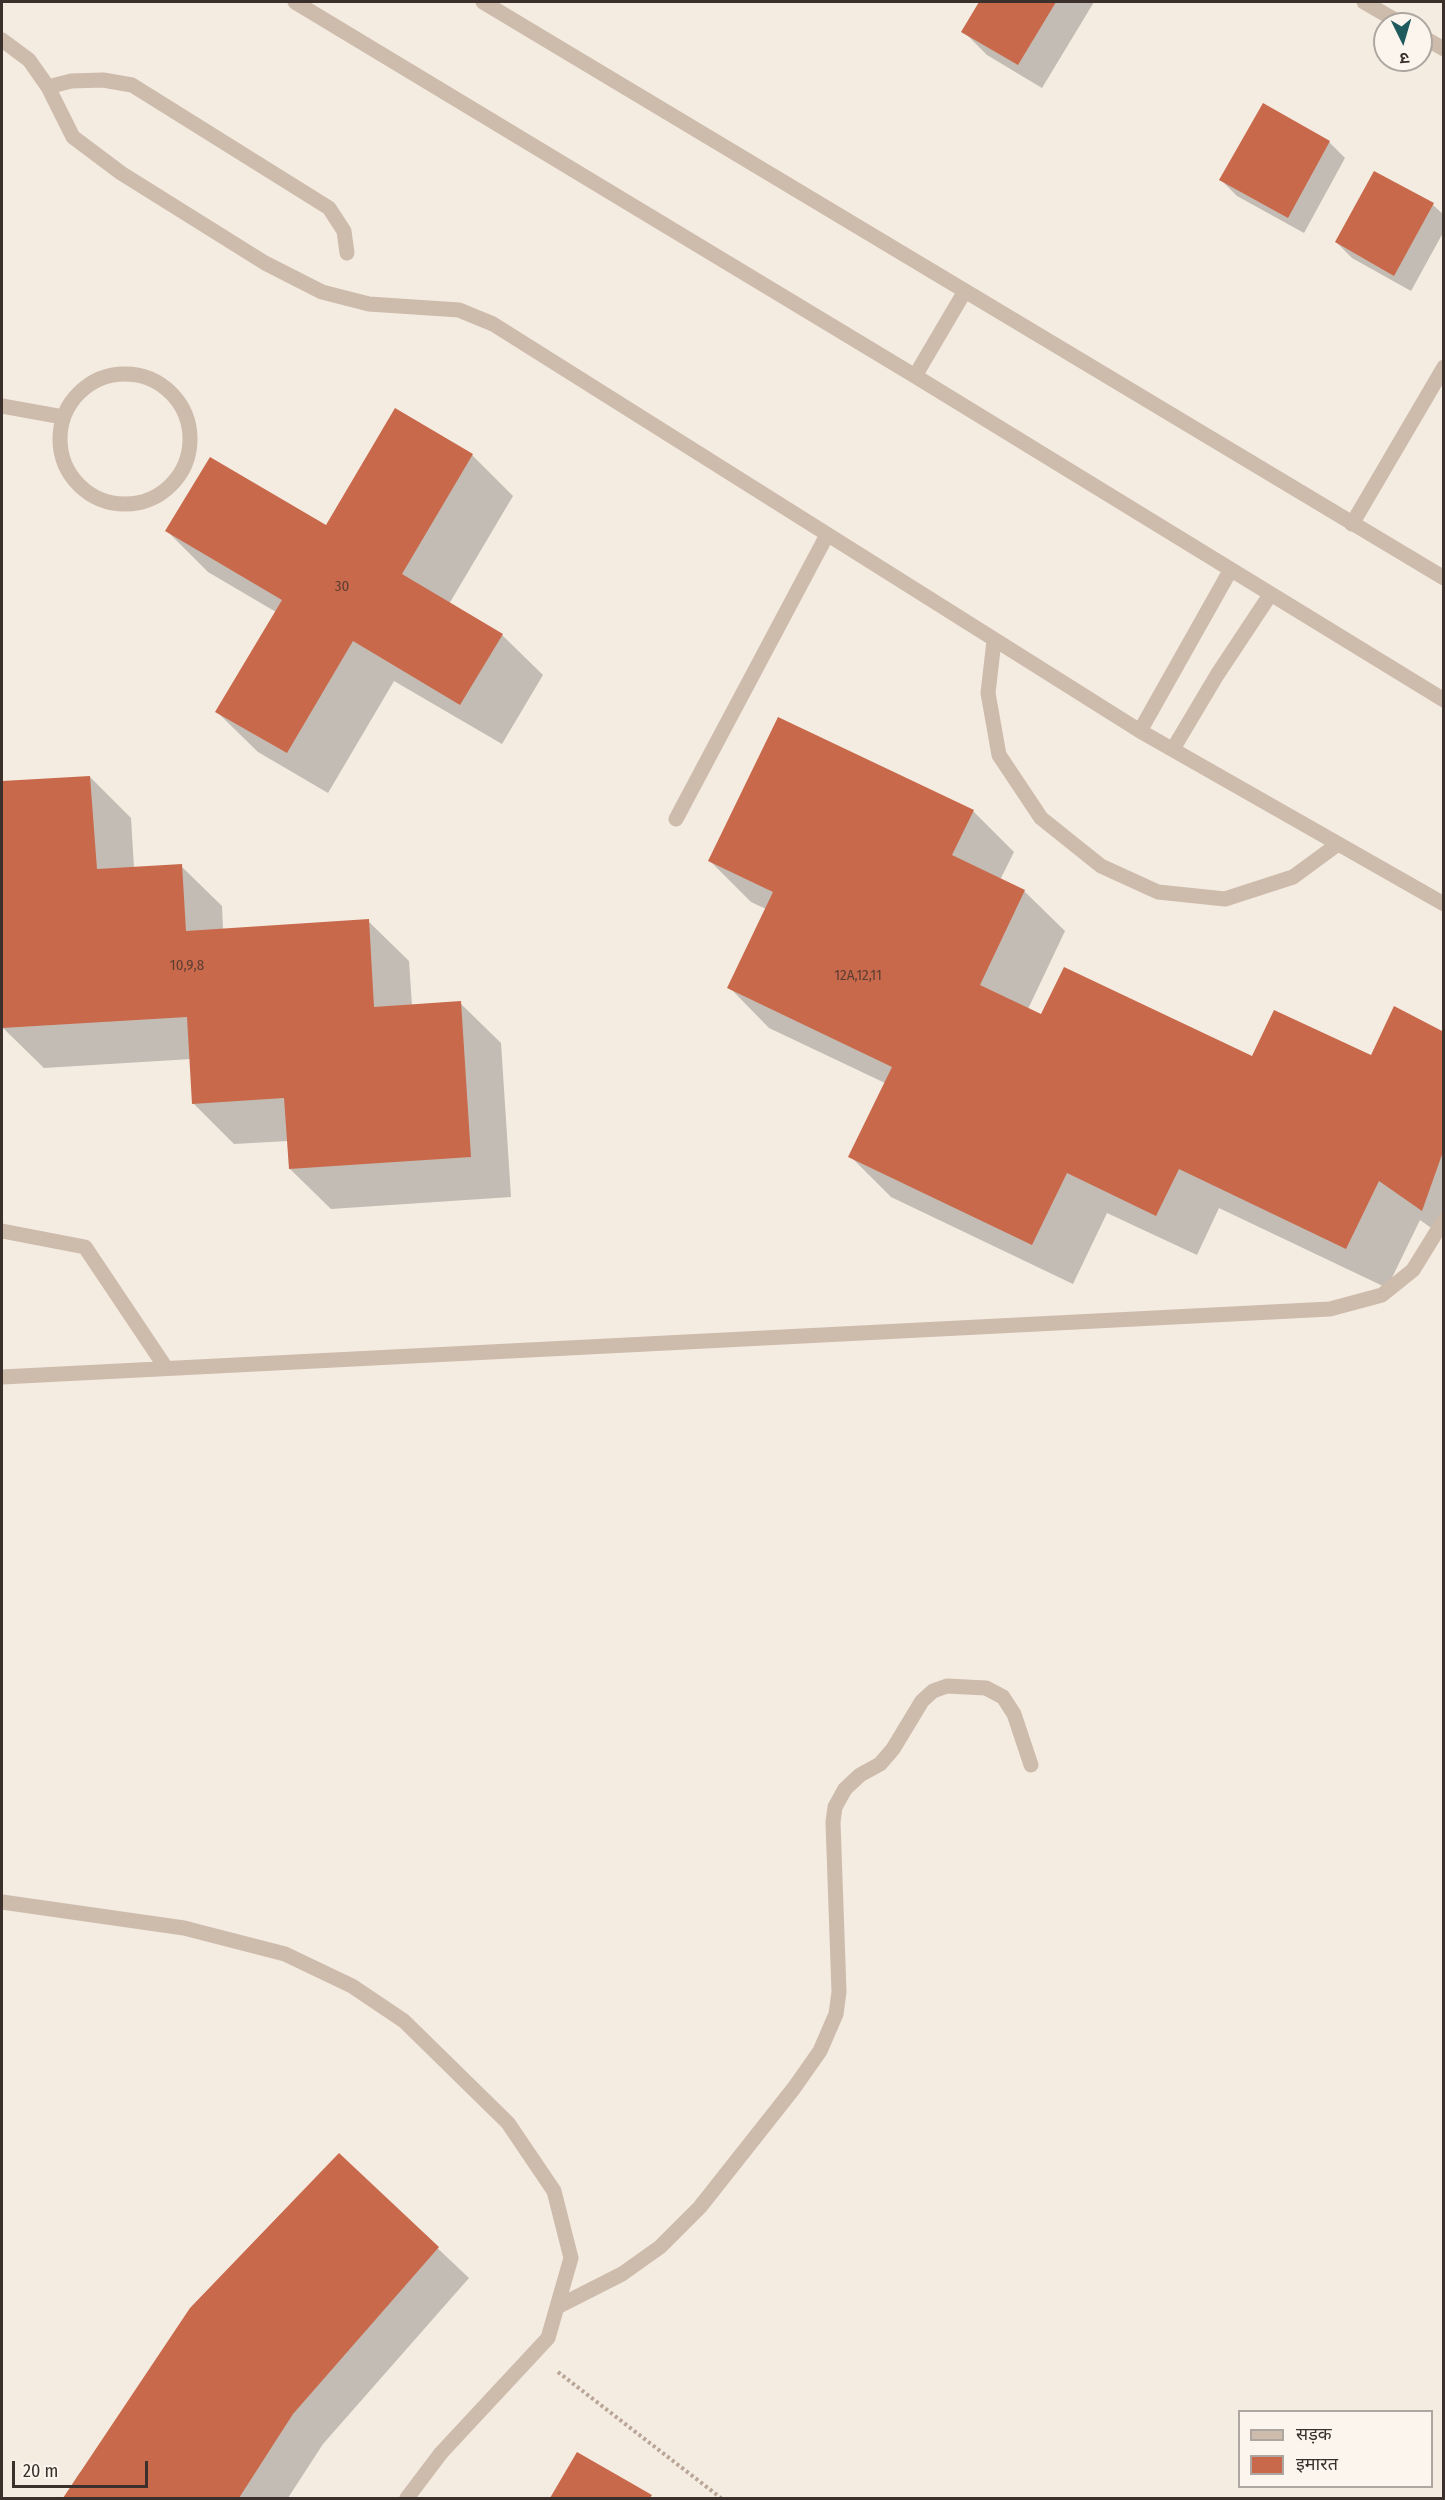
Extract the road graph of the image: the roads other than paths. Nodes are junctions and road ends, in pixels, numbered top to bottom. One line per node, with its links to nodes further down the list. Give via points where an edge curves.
1 (295, 2): 10 (street)
2 (483, 2): 8 (street)
3 (1364, 2): 4 (street)
4 (1381, 12)
5 (2, 40): 6 (street, via 28,60)
6 (48, 87): 7 (street, via 71,81 103,80 132,85 329,208 344,231); 14 (street, via 73,137 121,173 265,263 322,292 369,304 459,310 493,324)
7 (347, 253)
8 (964, 291): 10 (street); 13 (street)
9 (1443, 367): 13 (street)
10 (915, 376): 15 (street)
11 (2, 406): 12 (street)
12 (63, 417): 12 (street, via 72,399 87,385 108,375 131,373 153,379 172,392 185,410 192,432 190,455 165,492 144,502 103,501 85,491 62,458)
13 (1352, 524): 16 (street)
14 (827, 535): 18 (street); 22 (street)
15 (1230, 571): 17 (street); 20 (street)
16 (1443, 578)
17 (1270, 595): 19 (street); 21 (street)
18 (994, 640): 20 (street); 23 (street, via 988,693 999,755 1041,818 1101,866 1158,892 1225,899 1293,877)
19 (1443, 700)
20 (1140, 731): 21 (street)
21 (1173, 749): 23 (street)
22 (676, 819)
23 (1338, 844): 24 (street)
24 (1443, 904)
25 (1443, 1220): 27 (street, via 1413,1270 1383,1295 1330,1309)
26 (2, 1231): 27 (street, via 86,1247)
27 (166, 1368): 28 (street)
28 (2, 1377)
29 (1031, 1765): 31 (street, via 1014,1714 1003,1697 986,1688 947,1686 922,1701 893,1749 880,1764 845,1789 835,1807 839,1992 836,2014 820,2051 700,2207 660,2247 622,2274)
30 (2, 1902): 31 (street, via 184,1928 285,1954 352,1986 404,2021 508,2123 554,2191 571,2258)
31 (556, 2307): 32 (street, via 548,2338 441,2453)
32 (407, 2499)

